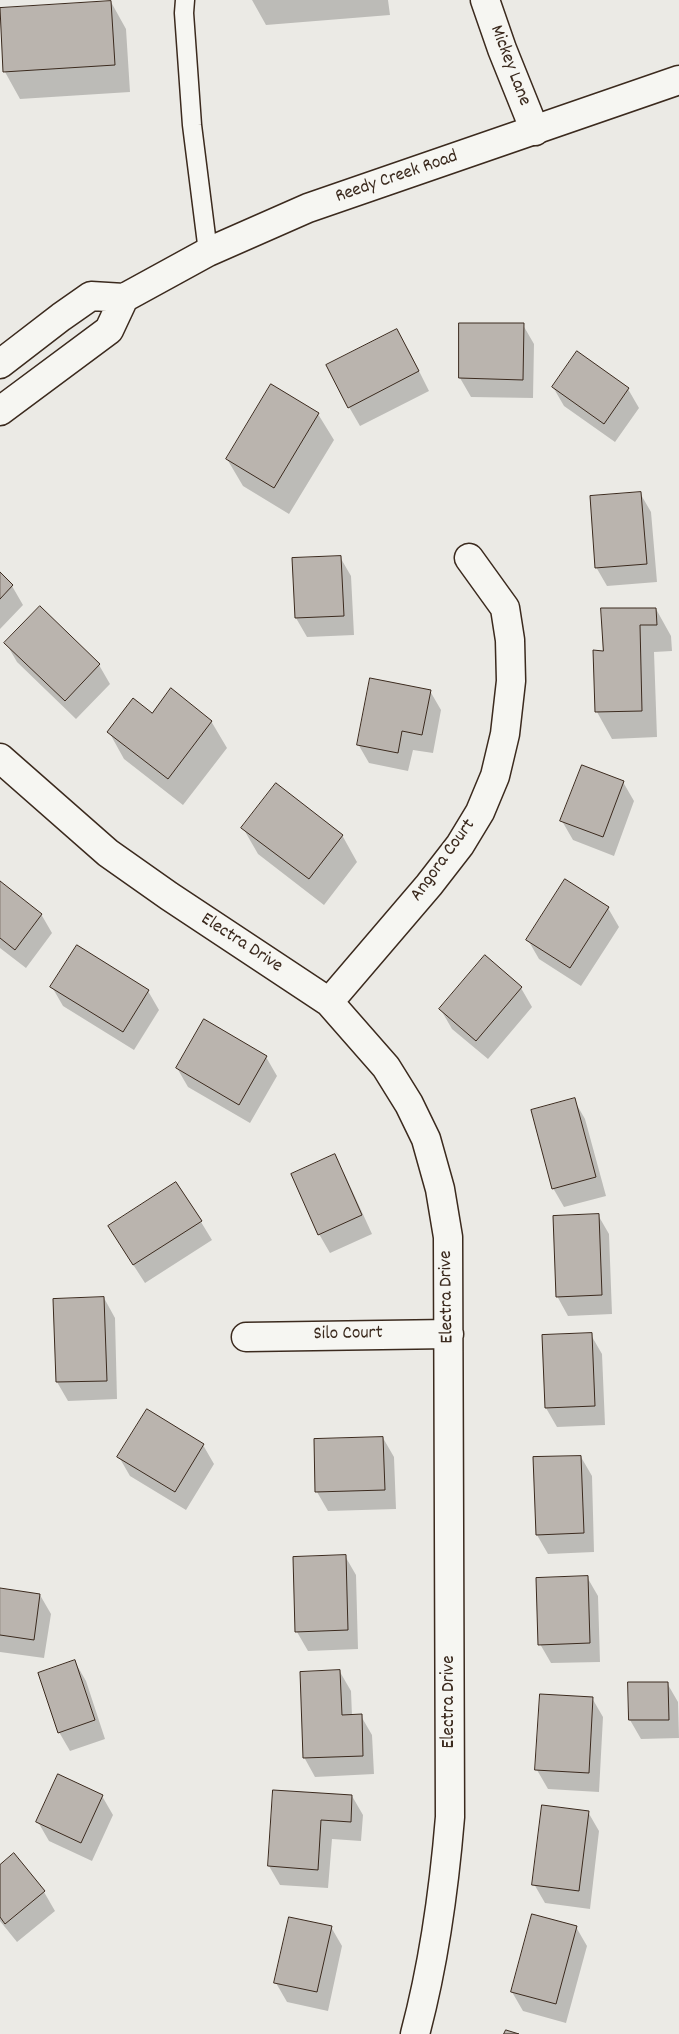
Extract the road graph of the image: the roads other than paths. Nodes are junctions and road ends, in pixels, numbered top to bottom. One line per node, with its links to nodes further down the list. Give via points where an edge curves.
1 (185, 0): 5 (lane, via 192,125)
2 (485, 0): 4 (street, Mickey Lane)
3 (679, 80): 4 (street, Reedy Creek Road)
4 (535, 131): 5 (street, Reedy Creek Road, via 308,208)
5 (208, 252): 6 (street, Reedy Creek Road)
6 (124, 298): 7 (street, via 91,296); 8 (street, via 109,330)
7 (0, 364)
8 (0, 411)
9 (469, 558): 11 (street, Angora Court, via 506,608 510,640 511,681 505,734 495,776 480,812 460,845)
10 (0, 758): 11 (street, Electra Drive, via 108,853)
11 (330, 1002): 12 (street, Electra Drive, via 386,1068 426,1139 440,1189 448,1237)
12 (449, 1334): 13 (street, Silo Court); 14 (street, Electra Drive, via 450,1817 432,1958)
13 (246, 1337)
14 (415, 2034)

